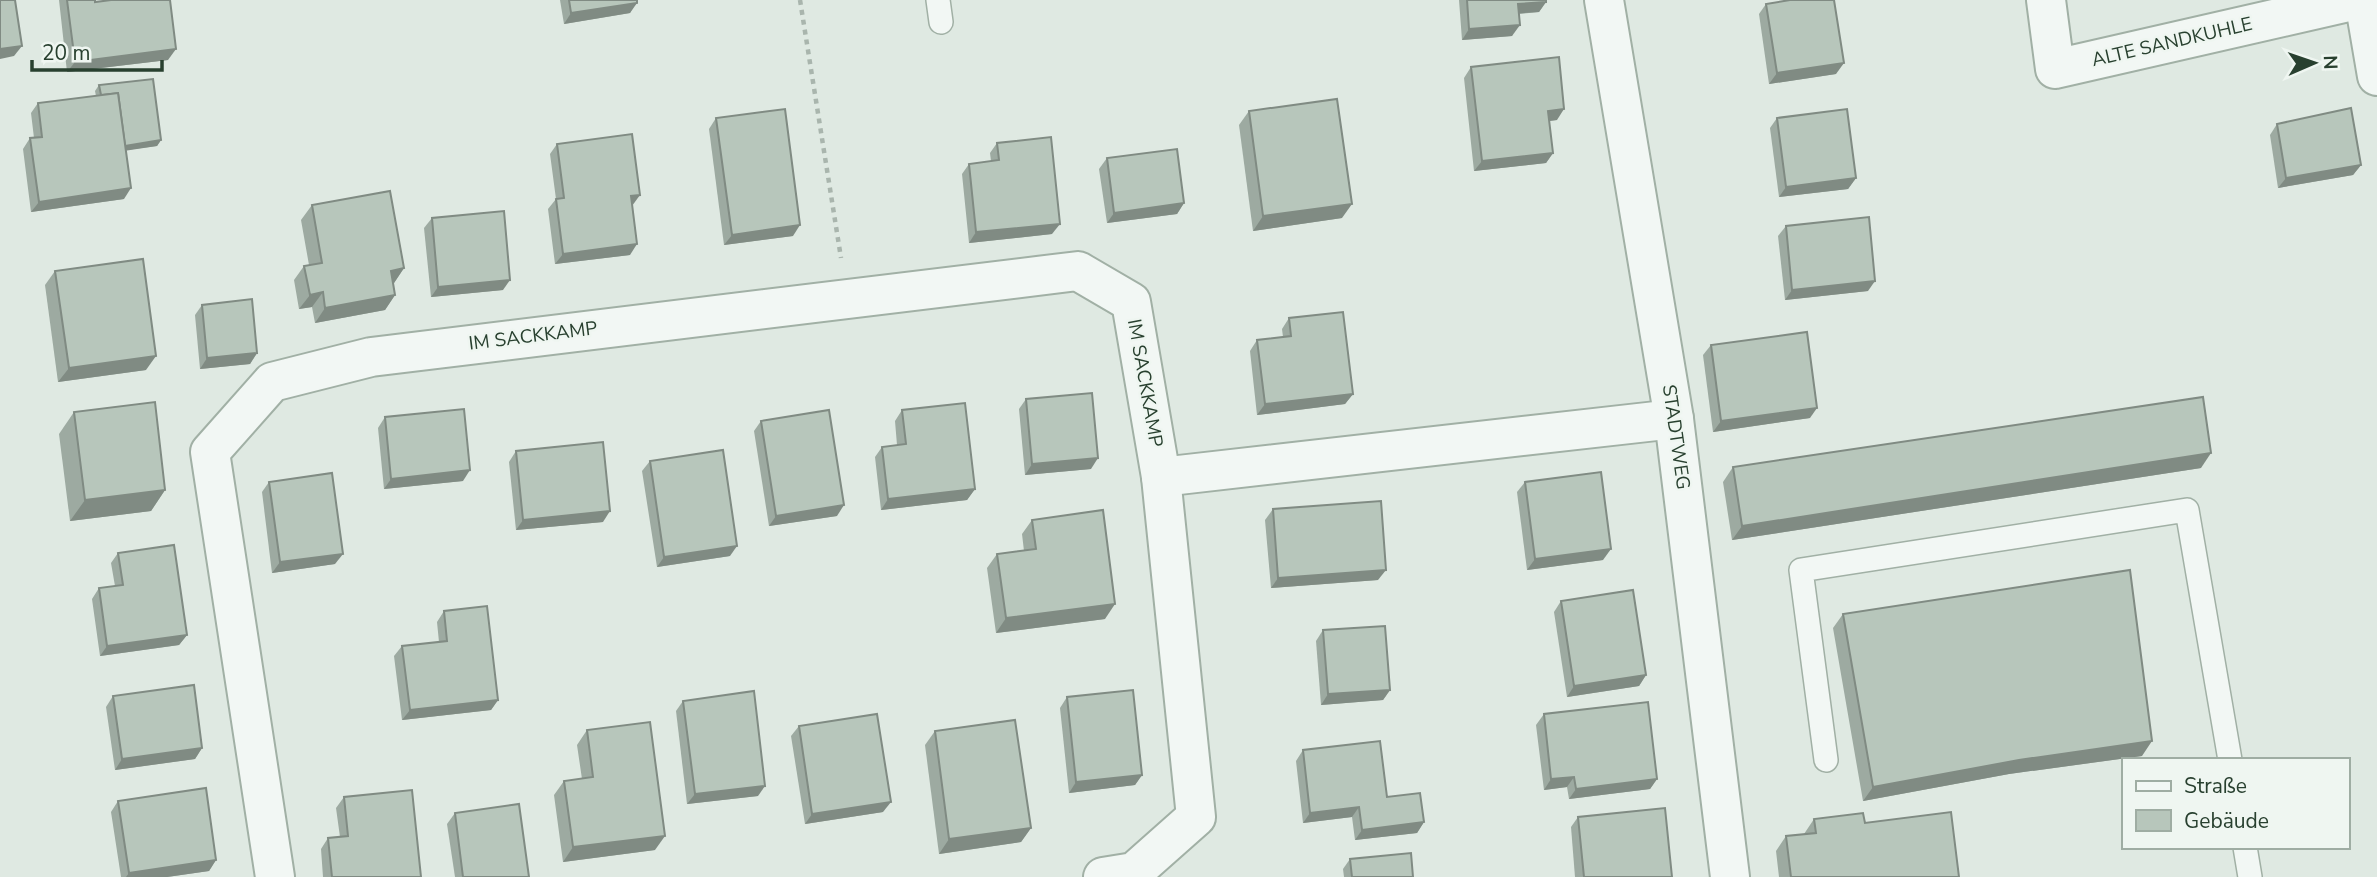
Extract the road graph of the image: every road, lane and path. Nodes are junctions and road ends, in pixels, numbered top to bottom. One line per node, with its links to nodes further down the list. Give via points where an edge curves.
1 (800, 0): 7 (path)
2 (1604, 0): 8 (street, STADTWEG)
3 (2046, 0): 4 (street, ALTE SANDKUHLE, via 2055,69)
4 (2357, 0)
5 (2364, 0): 6 (street)
6 (2377, 76)
7 (847, 297): 9 (street, IM SACKKAMP, via 1078,271 1131,302); 13 (street, IM SACKKAMP, via 372,357 272,382 210,452)
8 (1674, 419): 9 (street); 15 (street, STADTWEG)
9 (1161, 477): 14 (street, IM SACKKAMP, via 1196,817 1134,872)
10 (2230, 758): 11 (lane, via 2187,510 1801,570)
11 (1826, 760)
12 (2245, 849): 16 (lane)
13 (275, 877)
14 (1102, 877)
15 (1730, 877)
16 (2250, 877)

